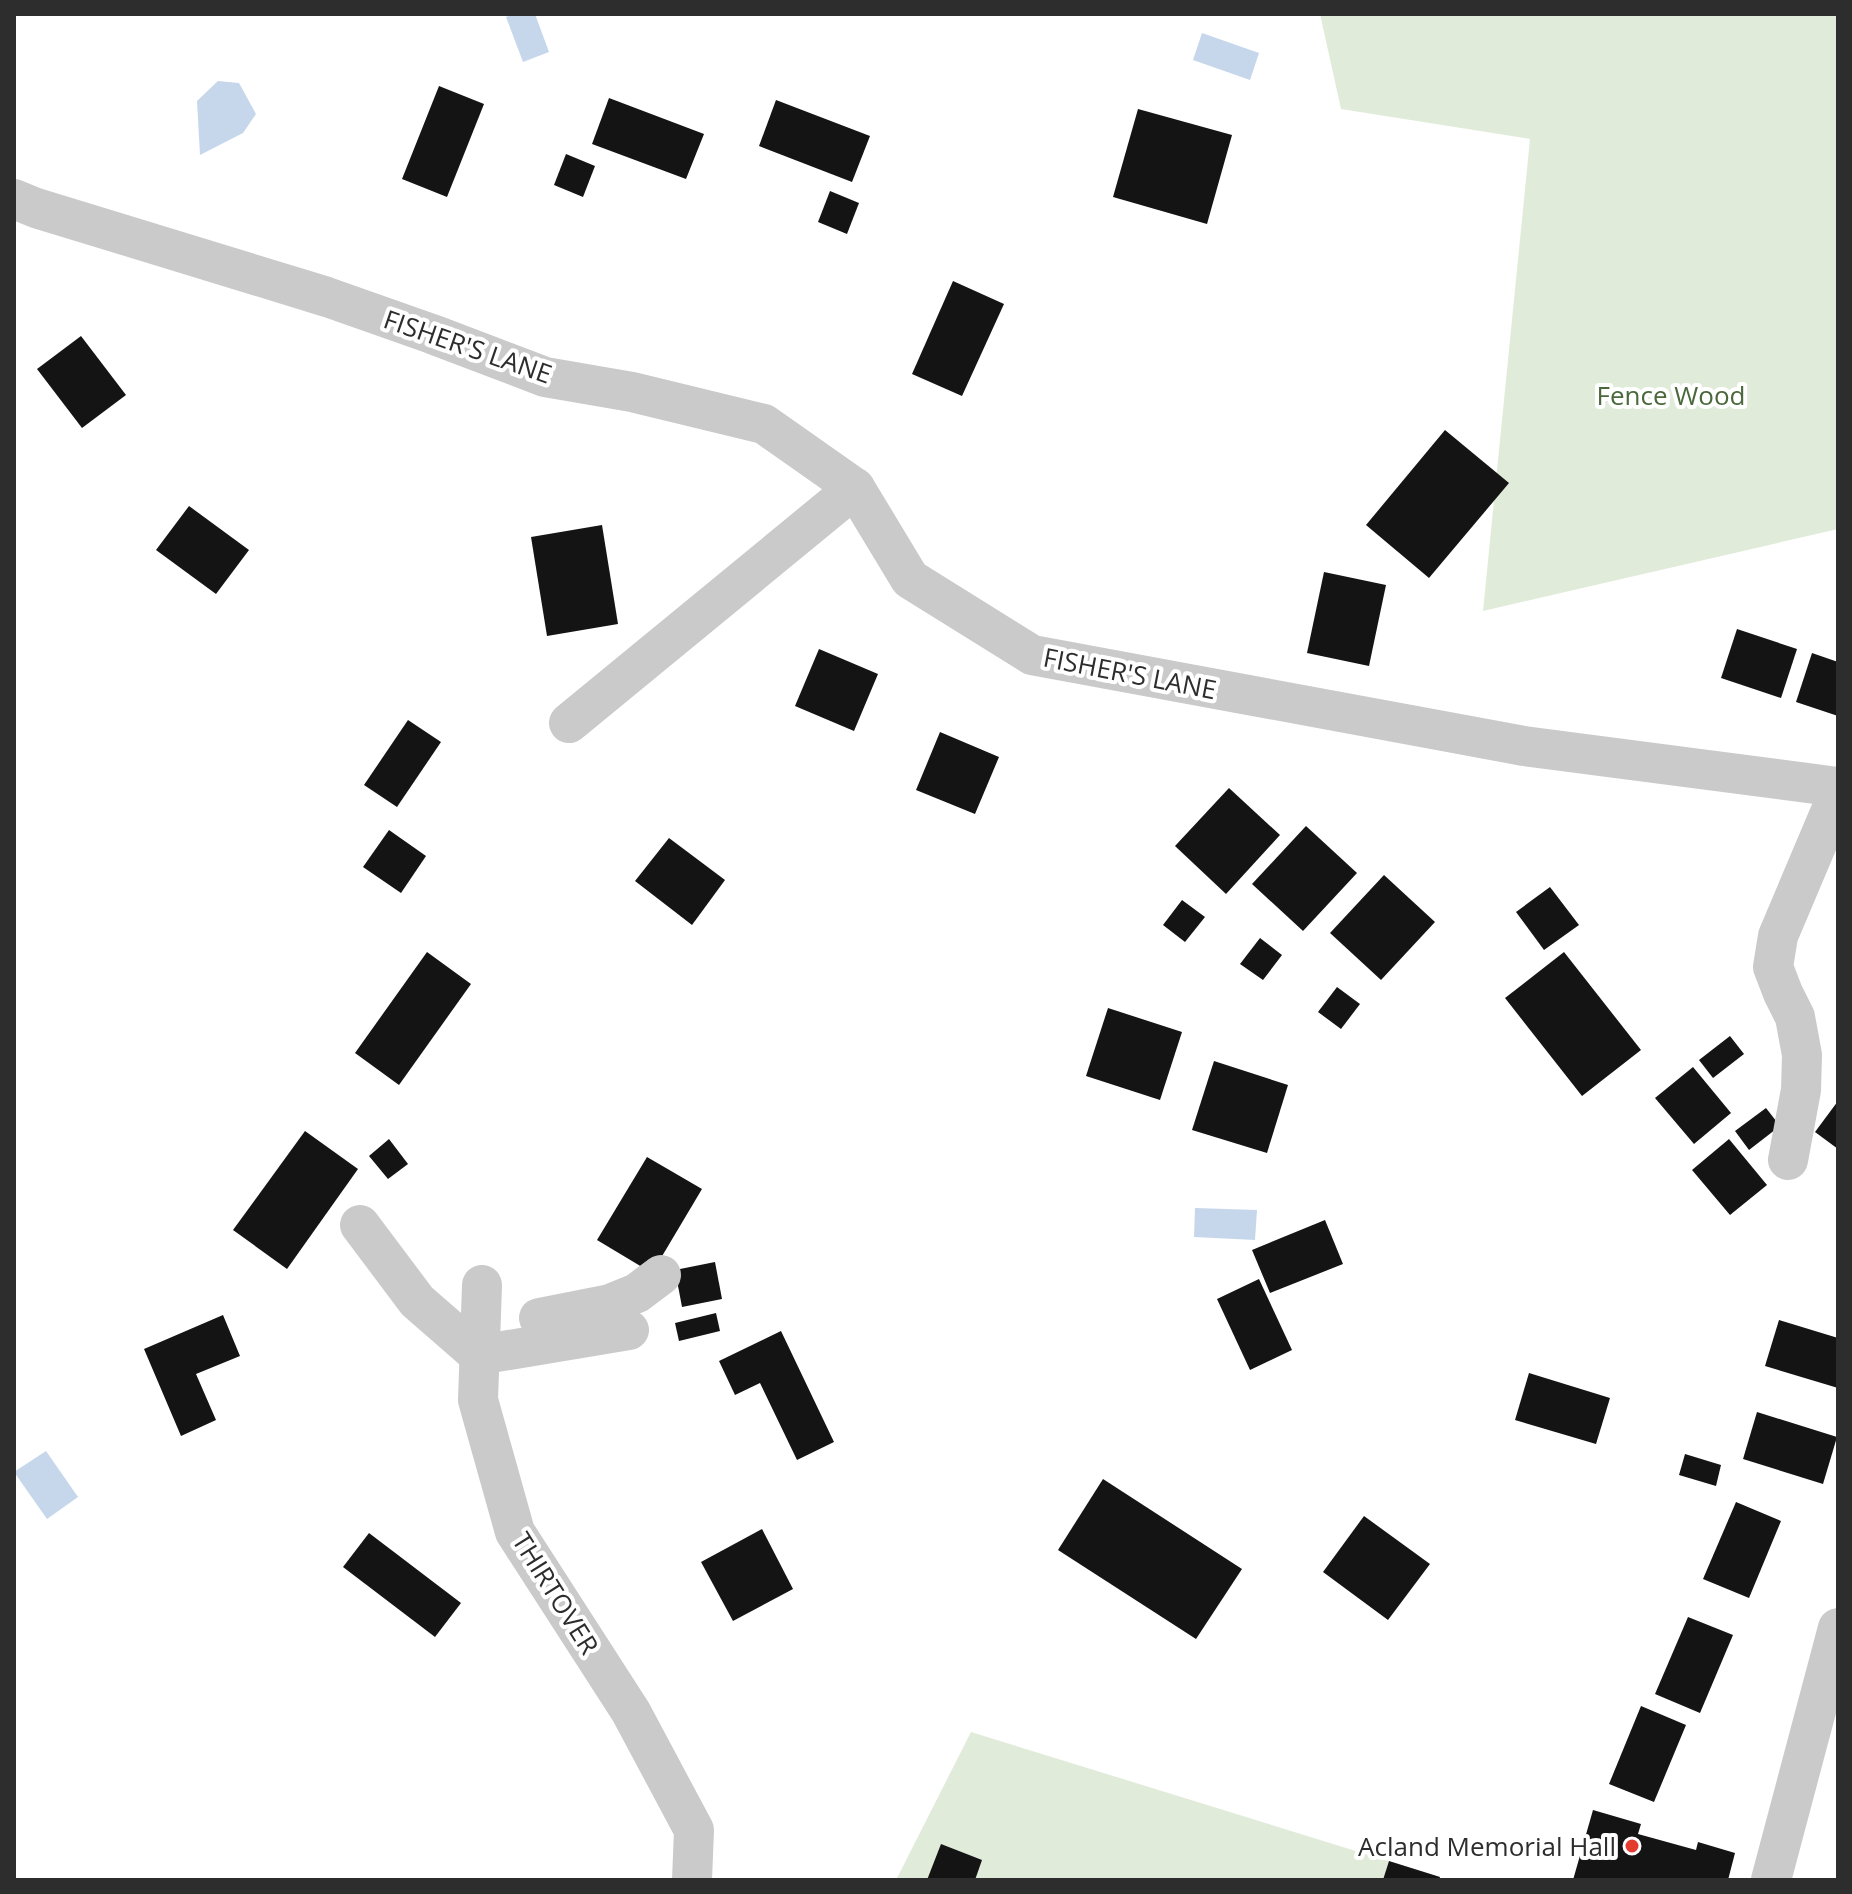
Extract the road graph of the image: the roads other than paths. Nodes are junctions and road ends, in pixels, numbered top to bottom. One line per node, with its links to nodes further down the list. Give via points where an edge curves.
1 (14, 199): 2 (street, FISHER'S LANE, via 327,297 545,377 764,424)
2 (855, 488): 3 (street); 4 (street, FISHER'S LANE, via 910,579 1032,655 1524,746)
3 (569, 723)
4 (1838, 787)
5 (1838, 794): 6 (street, via 1778,936 1773,967 1795,1017 1802,1055)
6 (1788, 1160)
7 (360, 1225): 11 (street, via 417,1301)
8 (661, 1275): 11 (street, via 610,1304)
9 (482, 1285): 11 (street, THIRTOVER)
10 (629, 1330): 11 (street)
11 (480, 1340): 14 (street, THIRTOVER, via 478,1400 515,1532 631,1712 694,1830)
12 (1835, 1652): 13 (street)
13 (1784, 1876)
14 (692, 1880)

